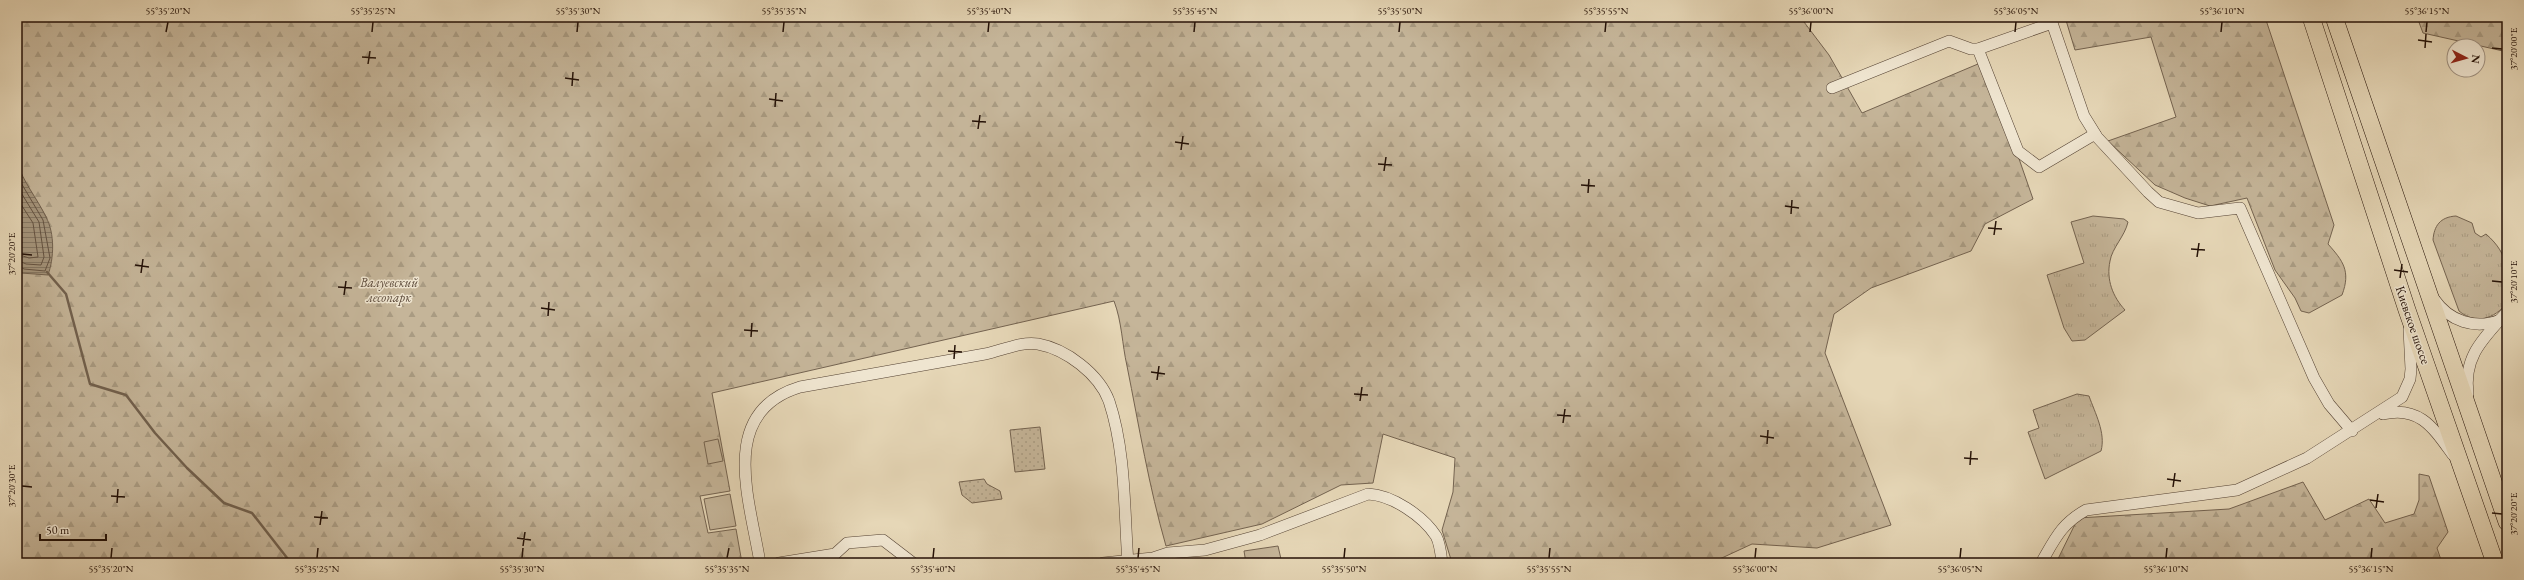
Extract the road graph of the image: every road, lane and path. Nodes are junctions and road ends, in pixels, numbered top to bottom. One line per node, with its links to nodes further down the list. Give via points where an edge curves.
1 (2311, 17): 8 (highway, Киевское шоссе)
2 (2334, 17): 7 (highway, Киевское шоссе)
3 (2051, 20): 4 (street); 6 (street, via 2084,116)
4 (1978, 49): 5 (street, via 1949,41); 6 (street, via 2018,151 2032,164 2038,167)
5 (1832, 88)
6 (2094, 134): 12 (street, via 2159,202 2198,213 2240,208 2314,378 2329,404)
7 (2430, 294): 9 (street, via 2444,311 2466,323 2484,325); 10 (highway, Киевское шоссе)
8 (2408, 310): 11 (street, via 2410,379 2402,397); 13 (highway, Киевское шоссе)
9 (2504, 316): 10 (street, via 2479,343 2473,354 2467,383)
10 (2471, 413): 14 (highway, Киевское шоссе)
11 (2376, 415): 12 (street); 13 (street, via 2406,411 2424,420)
12 (2352, 431): 22 (street, via 2307,458 2237,490 2086,510 2060,529)
13 (2463, 469): 23 (highway, Киевское шоссе)
14 (2507, 522)
15 (1153, 561): 16 (street); 21 (street, via 1168,553 1205,550 1260,536 1368,494 1383,496 1419,518 1438,540)
16 (1128, 562): 17 (street, via 1122,474 1115,426 1108,400 1099,382 1077,361 1048,347 1029,344 800,386 783,392 755,419 745,446 744,464); 20 (street)
17 (760, 563)
18 (779, 563): 19 (street, via 835,554 846,543 883,540)
19 (913, 563)
20 (1104, 563)
21 (1442, 563)
22 (2042, 563)
23 (2495, 563)

